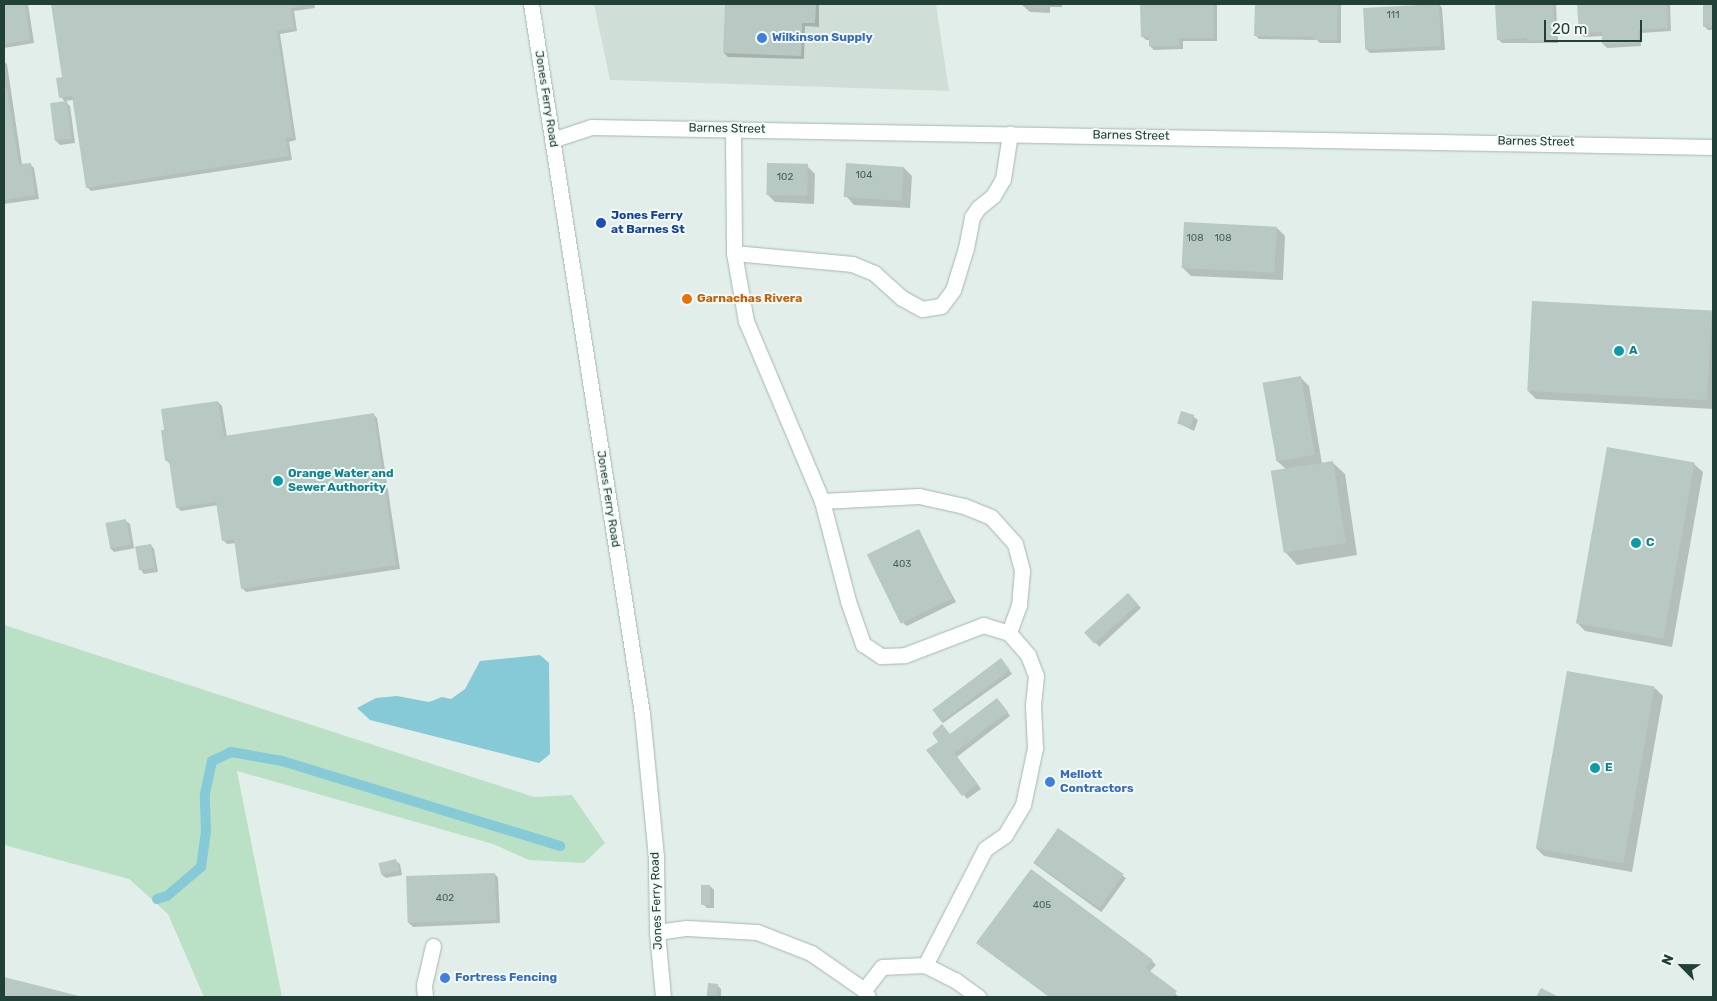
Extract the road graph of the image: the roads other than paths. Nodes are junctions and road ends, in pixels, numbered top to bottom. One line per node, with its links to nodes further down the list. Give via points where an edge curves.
1 (531, 4): 4 (street, Jones Ferry Road)
2 (733, 129): 3 (street, Barnes Street); 4 (street, Barnes Street, via 591,127); 6 (street)
3 (1010, 134): 5 (street, Barnes Street); 6 (street, via 1003,179 993,196 972,217 953,290 941,306 922,309 902,298 874,273 852,264)
4 (552, 140): 9 (street, Jones Ferry Road, via 642,714 656,858)
5 (1713, 147)
6 (734, 253): 7 (street, via 746,321)
7 (822, 501): 8 (street, via 919,496 964,506 991,517 1015,544 1022,571 1019,605); 8 (street, via 848,601 863,644 881,656 905,655 983,625)
8 (1009, 633): 11 (street, via 1028,655 1036,676 1034,748 1023,805 1005,835 985,849)
9 (657, 932): 12 (street, via 687,928 757,932 811,953); 14 (street, Jones Ferry Road)
10 (434, 946): 13 (street, via 424,985)
11 (925, 965): 12 (street, via 882,966); 15 (street, via 955,980)
12 (866, 994)
13 (425, 997)
14 (663, 997)
15 (978, 997)

